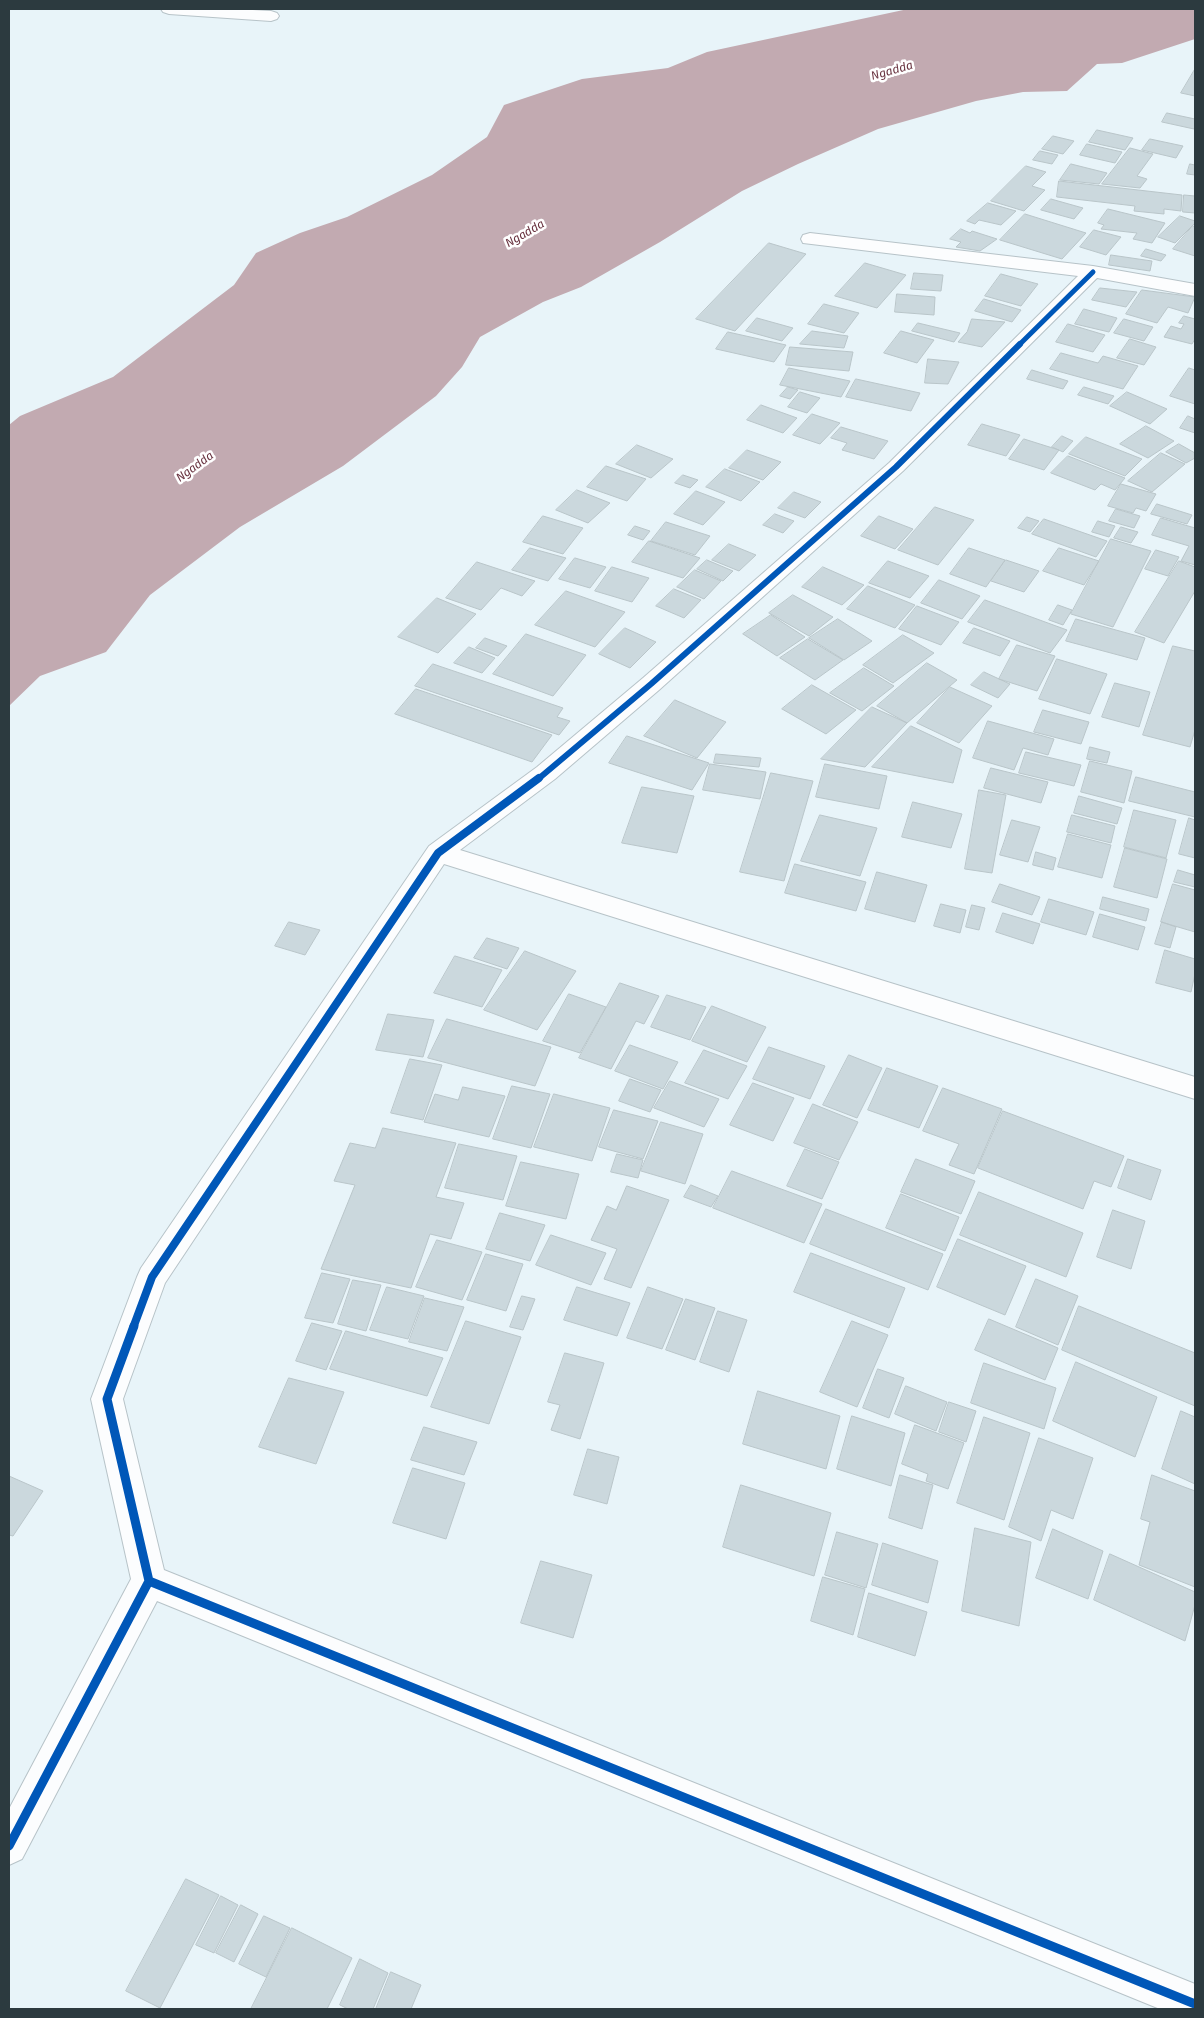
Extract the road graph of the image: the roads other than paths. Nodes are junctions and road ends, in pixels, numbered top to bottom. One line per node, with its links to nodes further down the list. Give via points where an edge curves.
1 (169, 9): 2 (street)
2 (271, 16)
3 (810, 239): 4 (street)
4 (1093, 272): 5 (street); 6 (street, via 896,467 546,773)
5 (1195, 290)
6 (438, 853): 7 (street); 8 (street, via 152,1277 107,1399)
7 (1195, 1088)
8 (149, 1581): 9 (street); 10 (street)
9 (9, 1846)
10 (1195, 2004)

